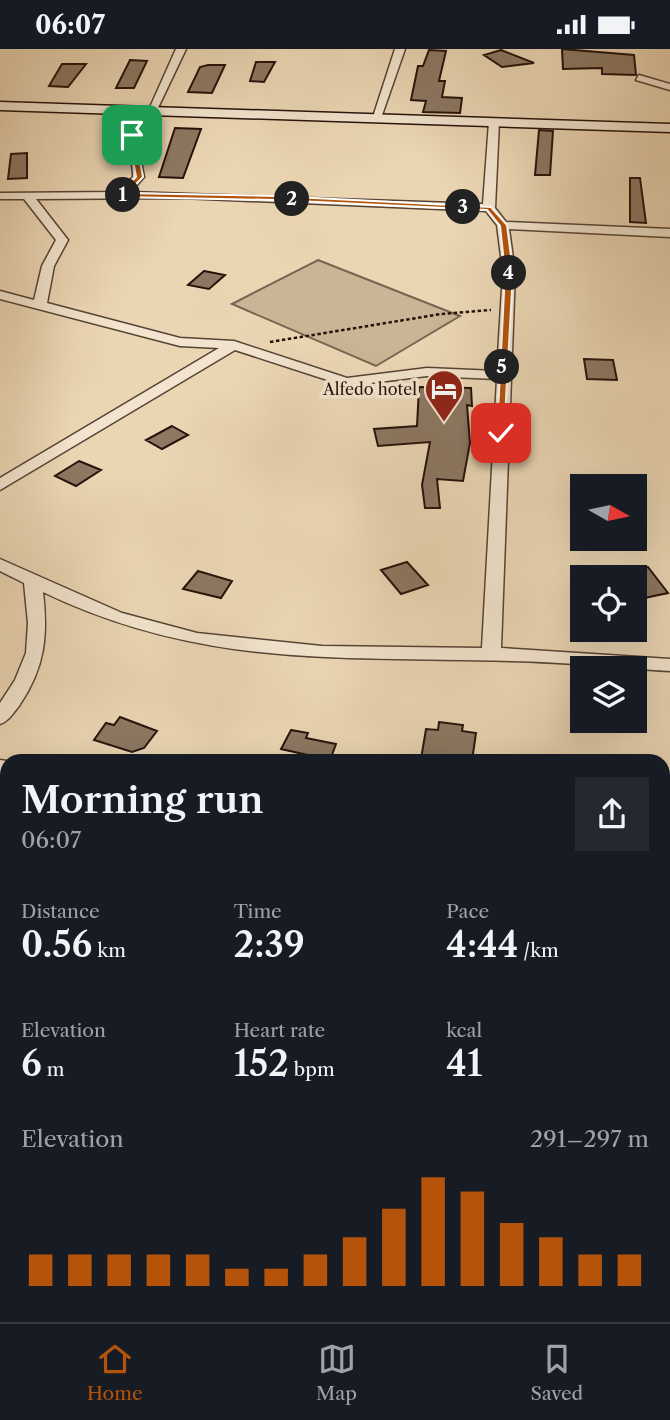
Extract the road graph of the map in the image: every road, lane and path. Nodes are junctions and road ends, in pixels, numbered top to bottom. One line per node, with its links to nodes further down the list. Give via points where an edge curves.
1 (400, 49): 7 (street)
2 (175, 52): 6 (street)
3 (639, 78): 4 (street)
4 (670, 86)
5 (0, 106): 6 (street)
6 (146, 111): 7 (street); 10 (street, via 132,143 140,177)
7 (376, 118): 8 (street)
8 (494, 122): 9 (street); 13 (street)
9 (670, 128)
10 (120, 195): 12 (street); 13 (street)
11 (0, 196): 12 (street)
12 (27, 196): 17 (street, via 62,240 48,267)
13 (489, 208): 14 (street)
14 (503, 225): 15 (street); 18 (street, via 509,272)
15 (670, 233)
16 (0, 295): 17 (street)
17 (40, 304): 19 (street, via 180,342)
18 (507, 307): 19 (path); 20 (street)
19 (234, 345): 20 (street, via 346,381 442,371); 21 (street)
20 (502, 375): 24 (street)
21 (0, 485)
22 (0, 563): 23 (street)
23 (33, 580): 24 (street, via 79,604 202,641 326,653); 26 (street, via 37,639 33,667)
24 (491, 654): 25 (street)
25 (670, 665)
26 (0, 717)

